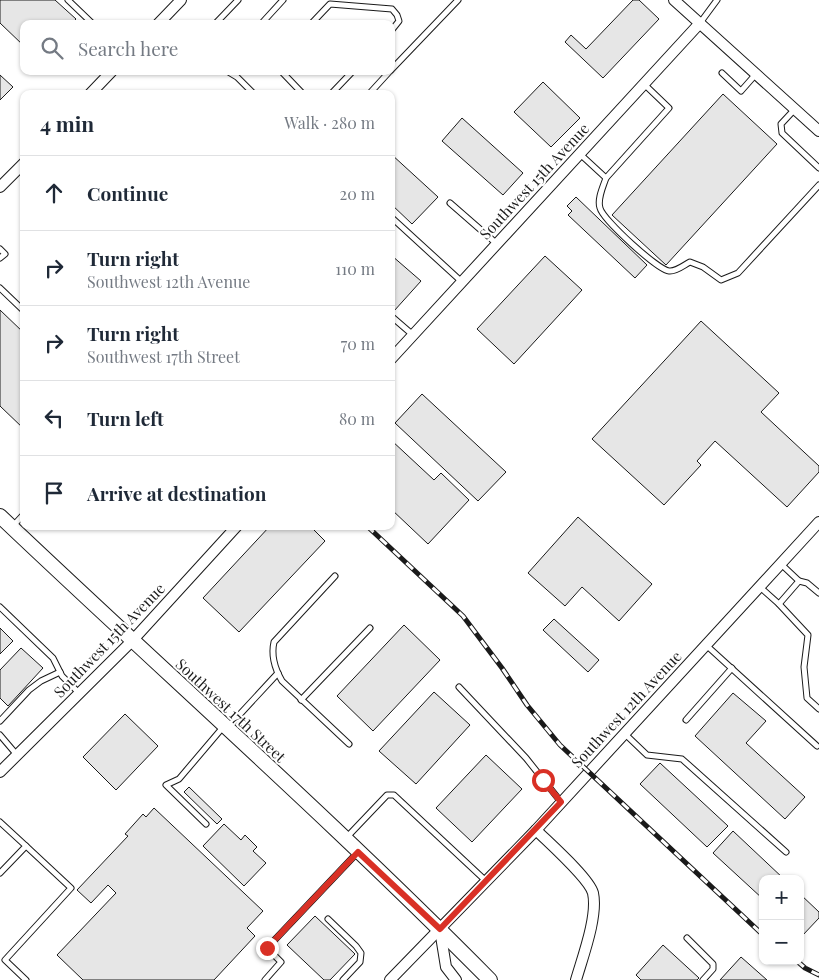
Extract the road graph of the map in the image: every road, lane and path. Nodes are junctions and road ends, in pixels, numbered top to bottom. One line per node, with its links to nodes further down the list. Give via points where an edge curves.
1 (68, 0): 8 (lane)
2 (181, 0): 9 (street)
3 (238, 0): 10 (lane)
4 (284, 0): 11 (lane)
5 (458, 0): 15 (lane)
6 (674, 0): 13 (street)
7 (717, 0): 13 (lane)
8 (89, 20)
9 (162, 20)
10 (219, 20)
11 (265, 20)
12 (315, 20): 14 (lane, via 330,4 392,9 399,21)
13 (700, 23): 17 (street); 23 (street, Southwest 15th Avenue)
14 (395, 26)
15 (395, 67)
16 (722, 73): 17 (lane, via 742,91)
17 (756, 74): 29 (street)
18 (108, 75): 24 (street)
19 (234, 75): 25 (lane)
20 (285, 75): 26 (lane)
21 (349, 75): 27 (lane)
22 (387, 75): 28 (lane)
23 (643, 84): 31 (street, Southwest 15th Avenue); 34 (lane, via 669,108)
24 (94, 90)
25 (250, 90)
26 (299, 90)
27 (335, 90)
28 (373, 90)
29 (794, 109): 30 (street); 33 (lane, via 781,124 782,132)
30 (819, 131)
31 (580, 154): 34 (lane); 39 (street, Southwest 15th Avenue)
32 (20, 167): 36 (street)
33 (819, 168)
34 (606, 178): 35 (lane, via 600,208 608,222 629,241 659,267 676,270 690,262 721,280 738,273)
35 (819, 185)
36 (0, 187)
37 (450, 203): 39 (lane)
38 (395, 221): 42 (lane)
39 (497, 244): 42 (street, Southwest 15th Avenue)
40 (0, 249): 41 (lane, via 5,254)
41 (0, 258)
42 (462, 282): 46 (street, Southwest 15th Avenue)
43 (0, 288): 44 (lane)
44 (20, 307)
45 (395, 319): 46 (lane)
46 (413, 335): 47 (street, Southwest 15th Avenue)
47 (395, 355)
48 (0, 516): 51 (main road, Southwest 17th Street)
49 (20, 518): 51 (lane)
50 (819, 522): 53 (street, Southwest 12th Avenue)
51 (11, 527): 61 (main road, Southwest 17th Street)
52 (233, 530): 61 (street, Southwest 15th Avenue)
53 (781, 563): 55 (lane); 56 (street, Southwest 12th Avenue)
54 (335, 576): 65 (lane, via 274,642 272,652)
55 (800, 581): 57 (lane, via 808,583); 58 (lane)
56 (759, 587): 58 (lane); 62 (street, Southwest 12th Avenue)
57 (819, 593)
58 (778, 604): 69 (lane, via 808,635 804,667 807,698)
59 (0, 606): 64 (lane, via 53,658)
60 (370, 628): 68 (lane)
61 (132, 641): 67 (street, Southwest 15th Avenue); 72 (main road, Southwest 17th Street)
62 (706, 645): 63 (lane); 73 (street, Southwest 12th Avenue)
63 (732, 668): 70 (lane); 76 (lane)
64 (60, 672): 67 (lane); 71 (lane, via 29,690)
65 (278, 673): 68 (lane); 72 (lane)
66 (459, 687): 79 (lane, via 526,758)
67 (79, 693): 77 (street, Southwest 15th Avenue)
68 (301, 700): 75 (lane)
69 (819, 709)
70 (686, 720)
71 (0, 721)
72 (226, 727): 81 (lane, via 179,779 166,785); 83 (main road, Southwest 17th Street)
73 (624, 733): 79 (street, Southwest 12th Avenue); 86 (lane, via 647,755 682,759)
74 (0, 735): 77 (lane)
75 (349, 744)
76 (817, 746)
77 (18, 755): 78 (street, Southwest 15th Avenue)
78 (0, 772)
79 (561, 802): 82 (street, Southwest 12th Avenue)
80 (1, 824): 84 (lane)
81 (206, 824)
82 (536, 830): 88 (street, Southwest 12th Avenue); 99 (street, via 582,875 593,891 594,912)
83 (344, 839): 85 (main road, Southwest 17th Street); 88 (lane, via 387,795 394,795)
84 (26, 846): 87 (lane); 92 (lane, via 71,888 5,960)
85 (358, 852): 90 (main road, Southwest 17th Street); 93 (lane, via 267,948 281,962)
86 (786, 852)
87 (0, 873)
88 (486, 881): 90 (street, Southwest 12th Avenue)
89 (328, 919): 94 (lane, via 361,953 360,962)
90 (440, 929): 95 (street, Southwest 12th Avenue); 96 (street, via 446,967); 97 (main road, Southwest 17th Street); 98 (main road, Southwest 17th Street)
91 (687, 938): 100 (lane, via 714,964)
92 (26, 980)
93 (265, 980)
94 (343, 980)
95 (390, 980)
96 (456, 980)
97 (490, 980)
98 (500, 980)
99 (576, 980)
100 (703, 980)

